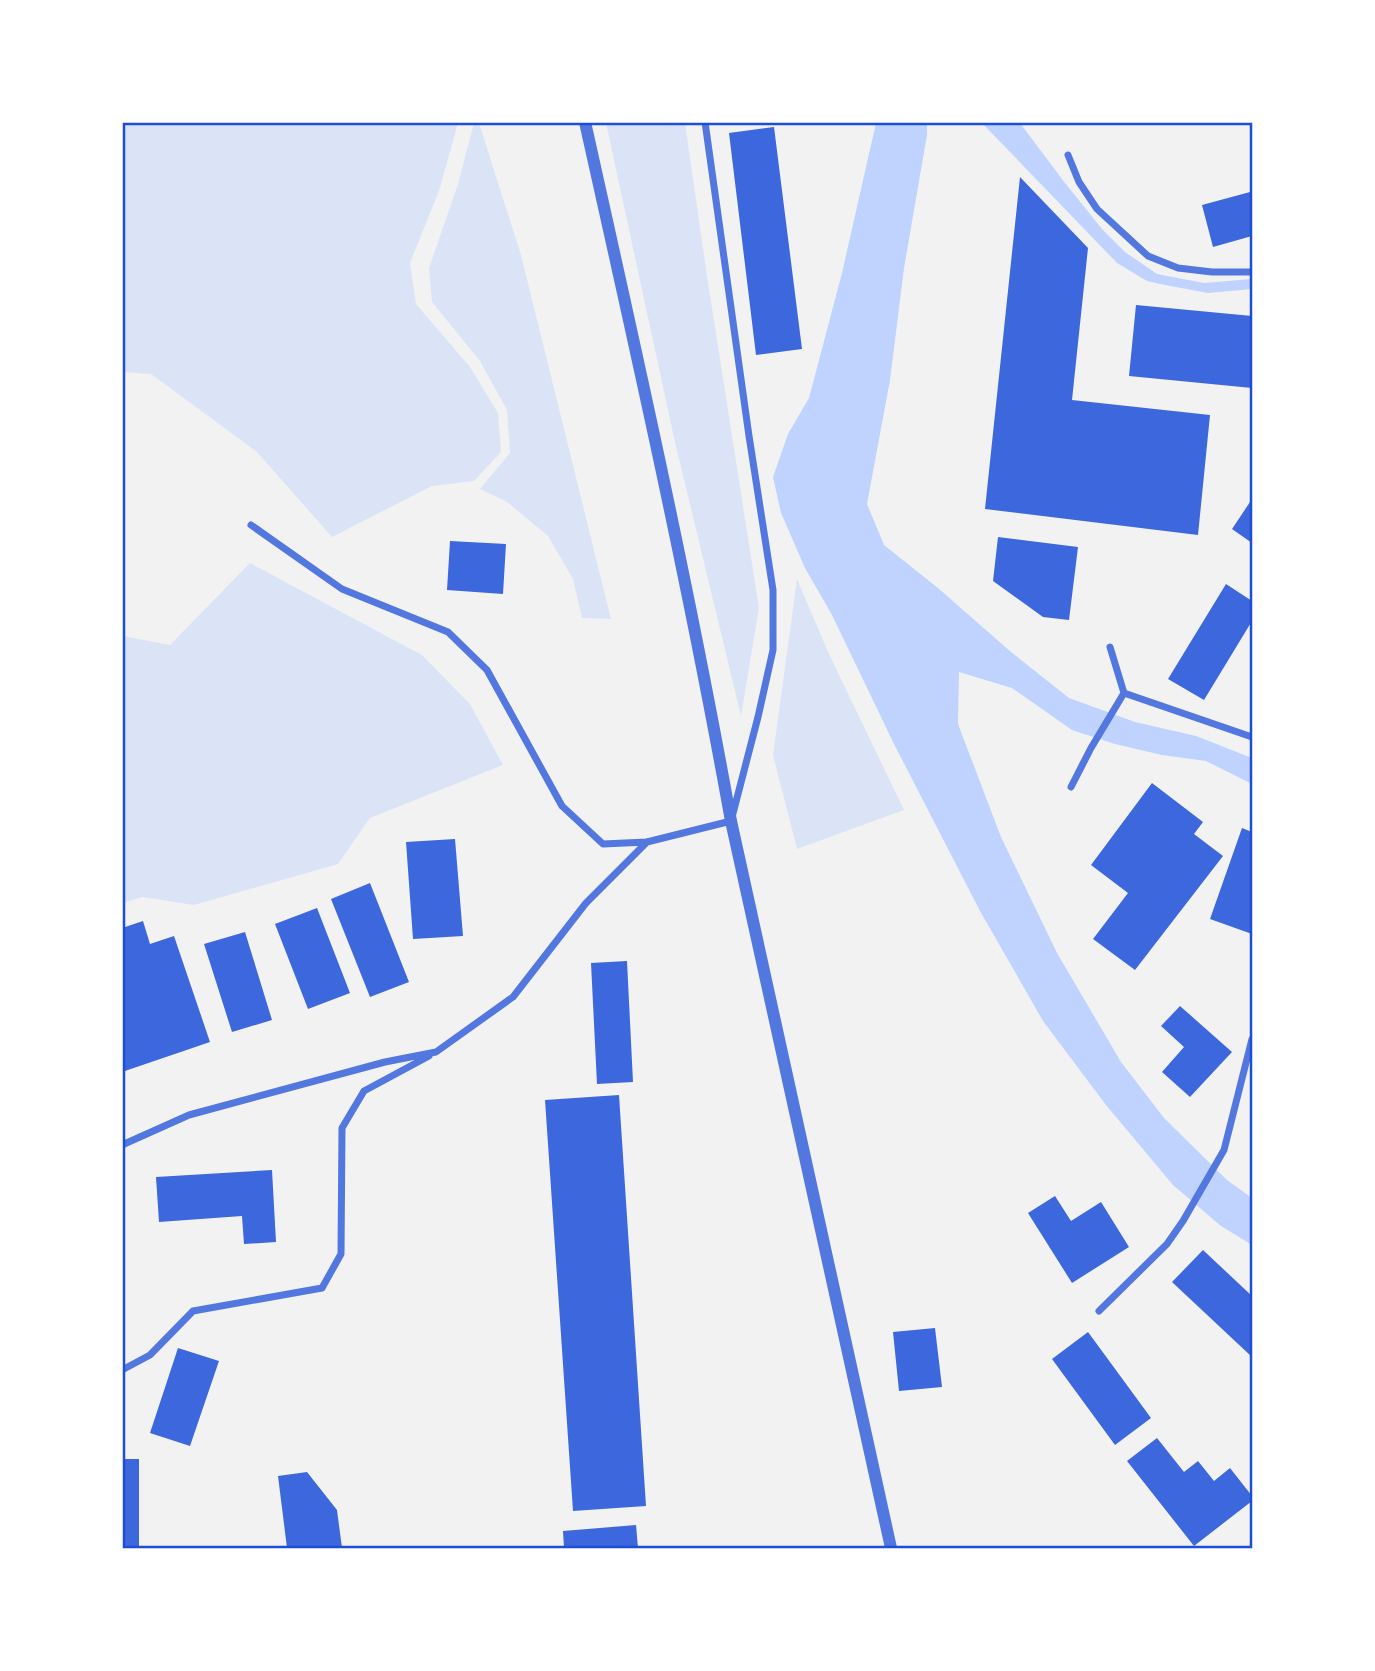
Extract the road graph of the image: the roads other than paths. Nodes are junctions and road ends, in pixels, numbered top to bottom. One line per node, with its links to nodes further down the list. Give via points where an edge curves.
1 (585, 122): 10 (street)
2 (705, 122): 10 (street, via 774,590 773,650)
3 (1068, 155): 4 (street, via 1097,209 1148,256 1178,268)
4 (1252, 272)
5 (251, 525): 11 (street, via 342,589 448,632 487,670 562,806 603,844)
6 (1110, 647): 7 (street)
7 (1124, 693): 8 (street); 9 (street)
8 (1252, 737)
9 (1071, 787)
10 (732, 821): 11 (street); 17 (street)
11 (647, 842): 13 (street, via 586,903 513,996)
12 (1252, 1039): 15 (street, via 1224,1150 1167,1244)
13 (436, 1052): 14 (street, via 189,1115); 16 (street, via 364,1091 342,1128 341,1254 322,1288 193,1311 149,1355)
14 (122, 1144)
15 (1099, 1311)
16 (122, 1370)
17 (891, 1549)

